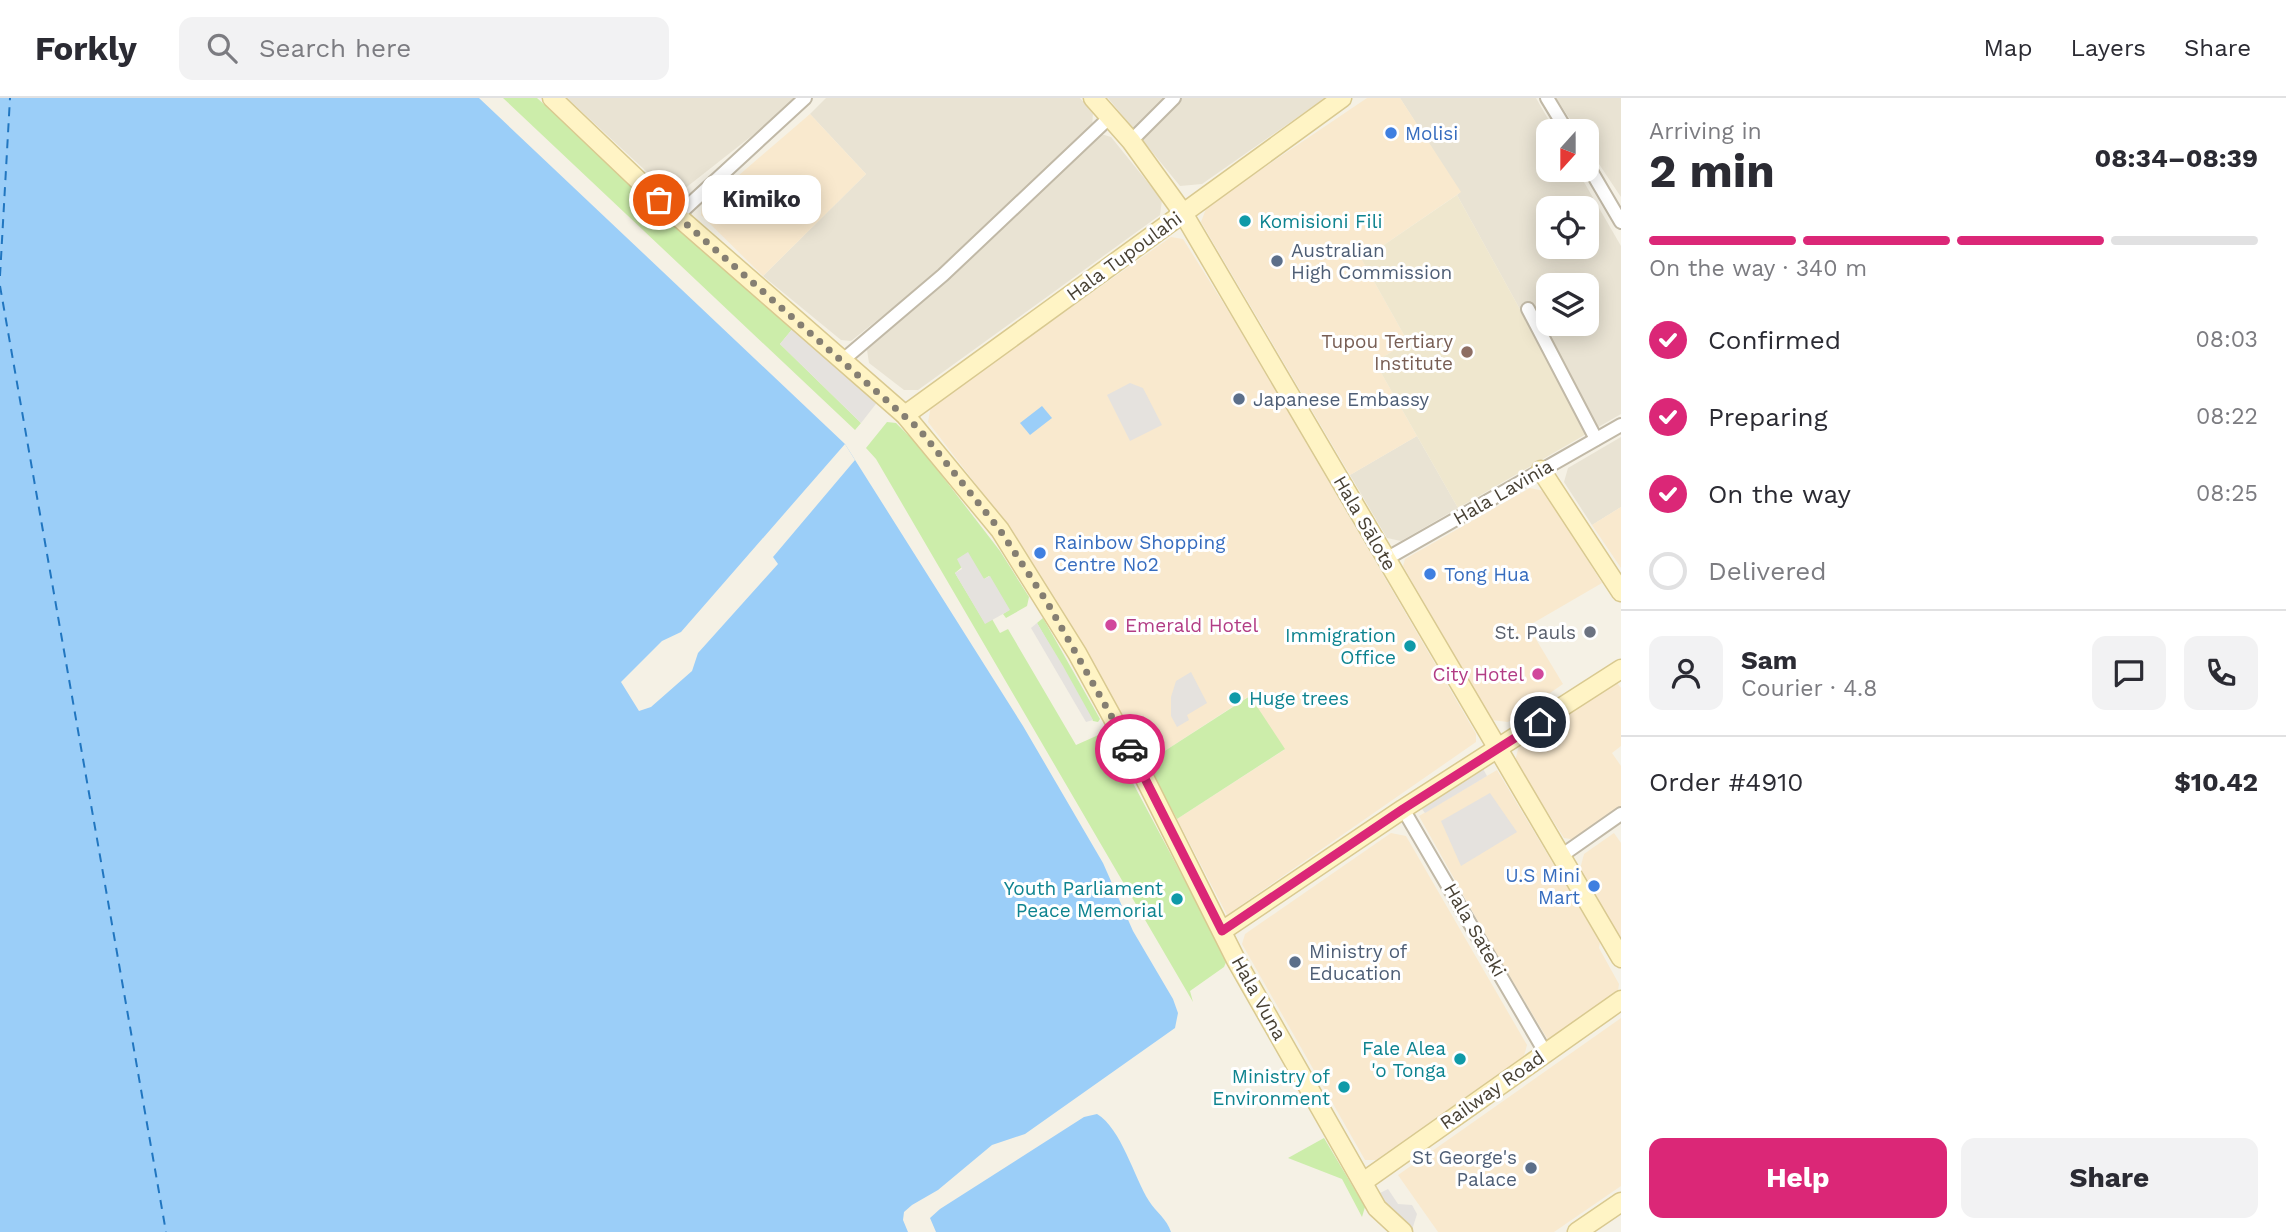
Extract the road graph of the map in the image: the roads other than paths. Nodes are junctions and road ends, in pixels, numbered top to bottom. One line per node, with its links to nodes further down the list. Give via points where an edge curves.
1 (552, 98): 12 (main road, Hala Vuna)
2 (805, 98): 12 (street)
3 (1093, 98): 7 (main road, Hala Sālote)
4 (1174, 98): 9 (street)
5 (1342, 98): 11 (main road, Hala Tupoulahi)
6 (1546, 98): 8 (street)
7 (1110, 117): 9 (main road, Hala Sālote); 15 (street, via 943,275)
8 (1559, 119)
9 (1131, 141): 11 (main road, Hala Sālote)
10 (1598, 182): 13 (street)
11 (1183, 213): 16 (main road, Hala Tupoulahi); 20 (main road, Hala Sālote)
12 (677, 216): 15 (main road, Hala Vuna)
13 (1621, 222)
14 (1528, 309): 18 (street)
15 (843, 360): 16 (main road, Hala Vuna)
16 (905, 415): 27 (main road, Hala Vuna, via 995,524 1047,602 1135,757)
17 (1621, 425): 18 (street, Hala Lavinia)
18 (1597, 439): 19 (street, Hala Lavinia)
19 (1542, 470): 20 (street, Hala Lavinia); 21 (main road)
20 (1386, 559): 23 (main road, Hala Sālote)
21 (1621, 593)
22 (1621, 668): 23 (main road)
23 (1499, 748): 24 (main road); 26 (main road, Hala Sālote)
24 (1403, 809): 27 (main road); 30 (street, Hala Sateki)
25 (1621, 814): 26 (street)
26 (1561, 856): 28 (main road, Hala Sālote)
27 (1222, 931): 31 (main road, Hala Vuna)
28 (1621, 958)
29 (1621, 1000): 30 (main road, Railway Road)
30 (1545, 1052): 31 (main road, Railway Road)
31 (1363, 1182): 33 (main road, Hala Vuna, via 1377,1208)
32 (1621, 1202): 34 (main road)
33 (1403, 1232)
34 (1577, 1232)

